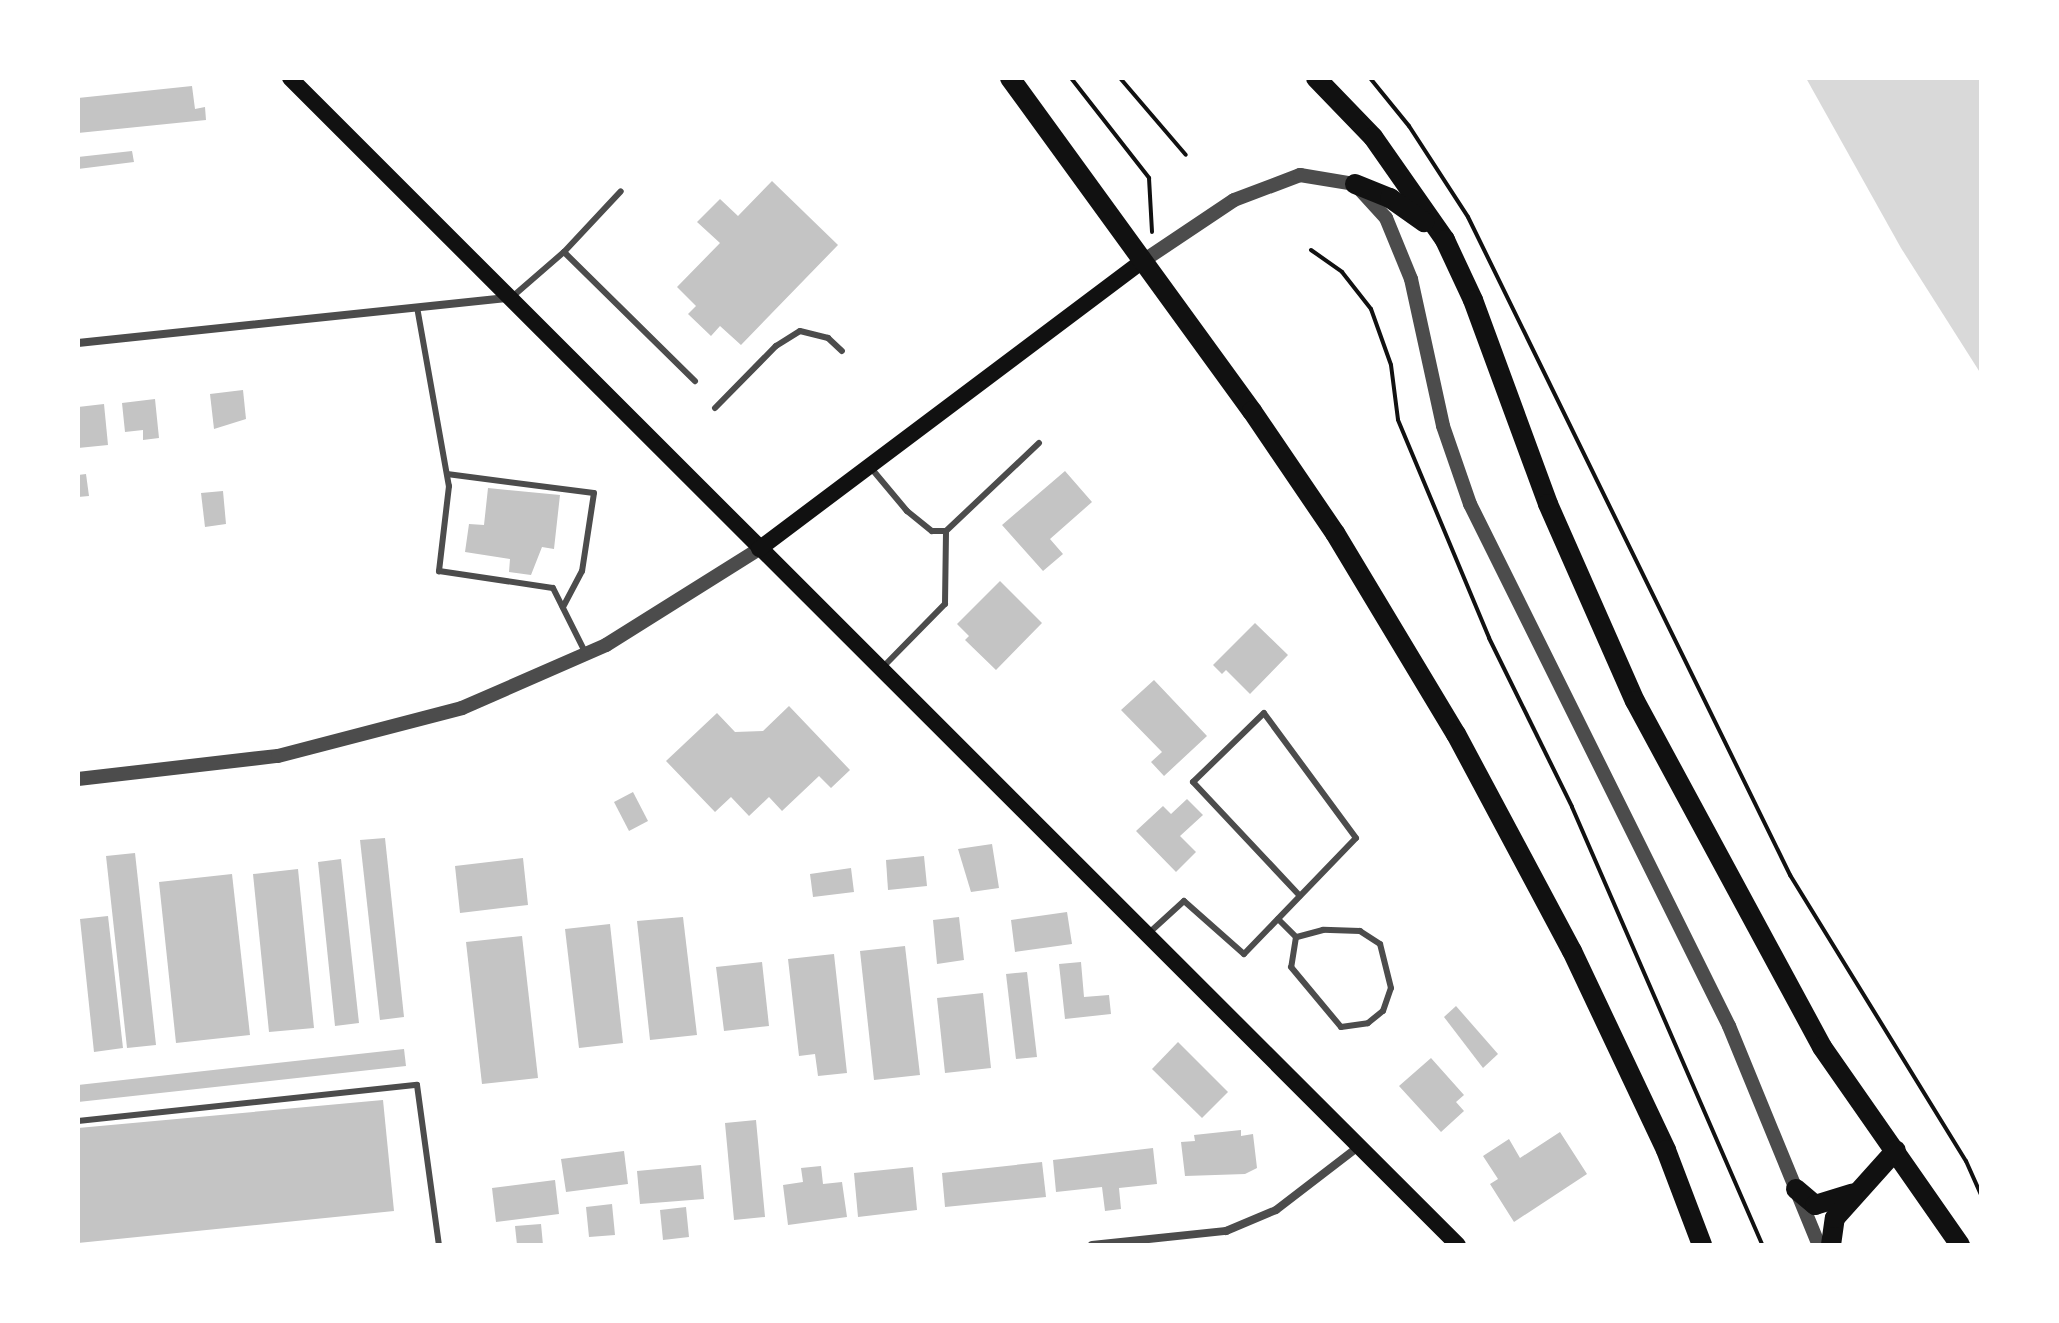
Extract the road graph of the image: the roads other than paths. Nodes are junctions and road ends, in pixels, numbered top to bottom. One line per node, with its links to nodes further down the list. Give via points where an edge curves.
1 (290, 78): 9 (main road)
2 (1010, 78): 8 (highway)
3 (1316, 78): 6 (highway, via 1373,137)
4 (1355, 184): 6 (highway, via 1409,209); 8 (street, via 1321,175 1268,184); 31 (street, via 1401,243 1443,426 1474,515 1622,801 1729,1026)
5 (621, 191): 7 (lane)
6 (1445, 240): 30 (highway, via 1473,300 1548,504 1635,701 1822,1047)
7 (564, 252): 9 (lane); 13 (lane)
8 (1140, 263): 16 (main road); 36 (highway, via 1195,331 1335,533 1456,734 1572,951 1666,1150)
9 (512, 297): 10 (street); 19 (main road)
10 (417, 307): 11 (street); 17 (lane)
11 (78, 343)
12 (842, 351): 14 (lane, via 828,338 800,331 776,346)
13 (695, 381)
14 (715, 408)
15 (1039, 443): 18 (lane)
16 (869, 465): 18 (lane, via 907,511 932,531); 19 (main road)
17 (447, 474): 20 (lane, via 439,571 553,588); 20 (lane, via 594,493 582,571)
18 (946, 531): 22 (lane, via 945,604)
19 (759, 549): 21 (street); 22 (main road)
20 (563, 607): 21 (lane)
21 (586, 655): 23 (street, via 462,708 367,737 228,764)
22 (881, 669): 26 (main road)
23 (78, 779)
24 (1300, 896): 24 (lane, via 1356,838 1264,713 1193,782); 25 (lane)
25 (1278, 919): 26 (lane, via 1244,954 1184,901); 27 (lane)
26 (1147, 935): 29 (main road)
27 (1296, 937): 27 (lane, via 1291,967 1341,1027 1368,1023 1383,1011 1391,988 1380,944 1360,931)
28 (78, 1121): 33 (lane, via 417,1085)
29 (1358, 1147): 34 (street, via 1276,1210 1226,1231); 35 (main road)
30 (1896, 1150): 32 (highway); 39 (highway)
31 (1796, 1189): 32 (highway, via 1815,1205); 37 (street)
32 (1852, 1193): 38 (highway, via 1835,1218)
33 (439, 1245)
34 (1092, 1245)
35 (1458, 1245)
36 (1702, 1245)
37 (1819, 1245)
38 (1831, 1245)
39 (1960, 1245)

